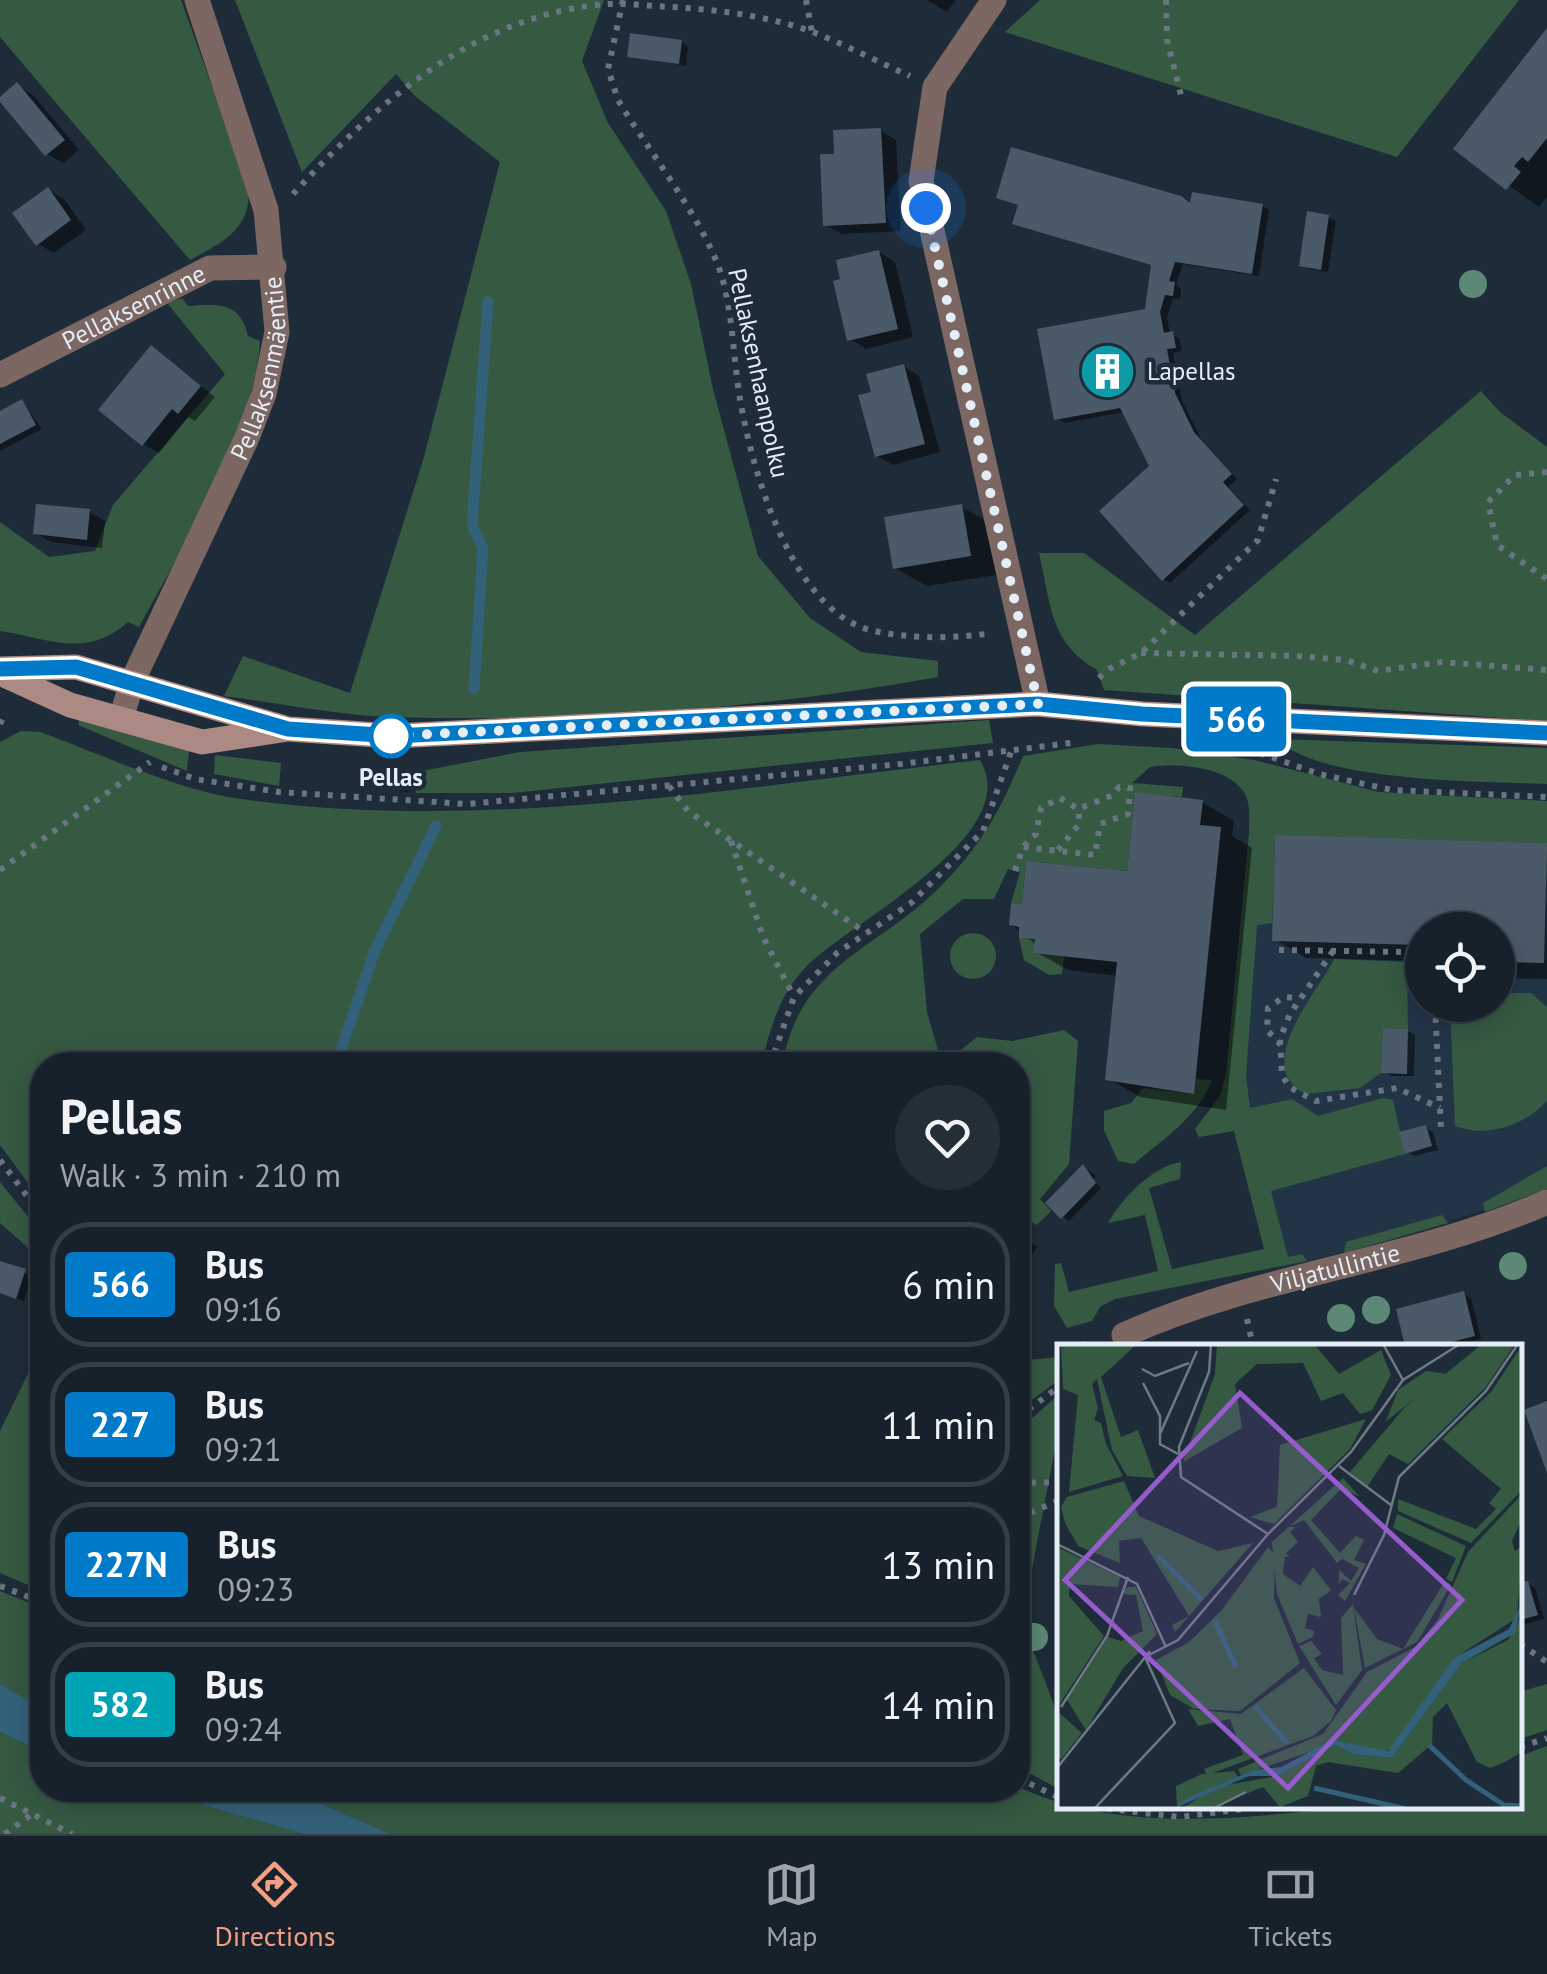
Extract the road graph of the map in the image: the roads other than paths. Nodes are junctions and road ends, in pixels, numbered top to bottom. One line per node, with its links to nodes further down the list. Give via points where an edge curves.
1 (197, 0): 3 (street, Pellaksenmäentie, via 266,210)
2 (994, 0): 7 (street, via 935,88 921,181)
3 (274, 267): 4 (street, Pellaksenrinne, via 210,268); 6 (street, Pellaksenmäentie, via 277,332 264,394)
4 (0, 375)
5 (0, 671): 6 (main road, via 76,667); 8 (main road, via 70,705)
6 (132, 682): 8 (street, Pellaksenmäentie); 9 (main road)
7 (1038, 704): 9 (main road, via 394,736); 10 (main road, via 1091,698)
8 (121, 720): 9 (main road, via 202,742)
9 (288, 729)
10 (1547, 733)
11 (1547, 1202): 12 (street, Viljatullintie, via 1466,1233 1183,1308)
12 (1124, 1336)

